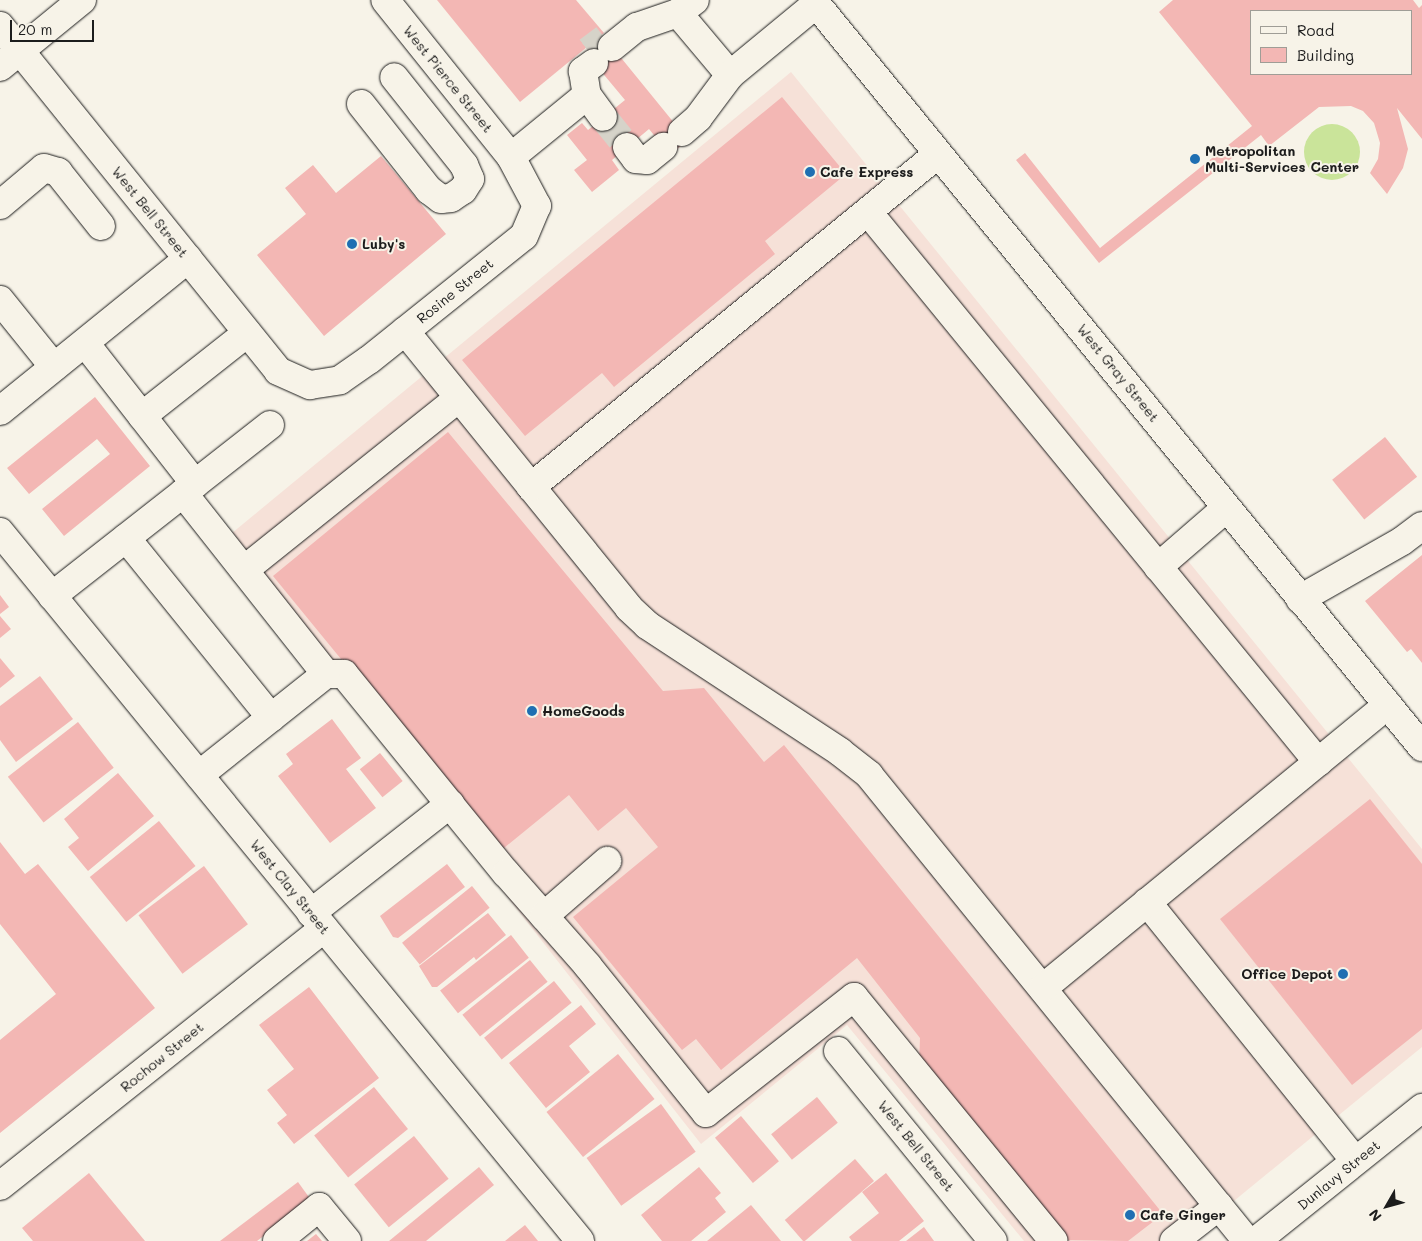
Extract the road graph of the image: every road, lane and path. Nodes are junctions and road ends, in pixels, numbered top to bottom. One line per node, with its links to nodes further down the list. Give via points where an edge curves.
1 (82, 0): 6 (street)
2 (385, 0): 14 (street, West Pierce Street)
3 (821, 3): 8 (street); 13 (street, West Gray Street)
4 (686, 6): 7 (street, via 638,27); 8 (street)
5 (0, 26): 6 (street, West Bell Street)
6 (10, 59): 18 (street, West Bell Street)
7 (595, 61): 11 (street); 14 (street)
8 (730, 76): 12 (street, via 698,118 647,160 636,159)
9 (394, 77): 10 (street, via 464,164 470,179 463,190 451,198 441,199 429,190)
10 (361, 104)
11 (603, 118)
12 (627, 147)
13 (938, 154): 16 (street); 31 (street, West Gray Street)
14 (511, 157): 20 (street, Rosine Street, via 537,206 524,236)
15 (0, 205): 17 (street, via 44,168 58,172)
16 (868, 212): 29 (street); 35 (street)
17 (101, 226)
18 (188, 259): 21 (street, West Bell Street); 22 (street)
19 (0, 300): 23 (street)
20 (405, 331): 24 (street, Rosine Street, via 340,380); 25 (street)
21 (247, 333): 24 (street, West Bell Street, via 278,371); 27 (street)
22 (84, 343): 23 (street); 27 (street)
23 (54, 367): 26 (street)
24 (310, 385)
25 (459, 398): 29 (street); 36 (street)
26 (0, 411)
27 (142, 416): 30 (street)
28 (270, 425): 30 (street)
29 (531, 487): 50 (street, via 647,625 869,774)
30 (189, 488): 34 (street); 36 (street)
31 (1226, 508): 35 (street); 38 (street, West Gray Street)
32 (1422, 526): 38 (street, via 1402,541)
33 (0, 532): 37 (street, West Clay Street)
34 (126, 538): 37 (street); 41 (street)
35 (1158, 567): 43 (street)
36 (244, 570): 39 (street)
37 (52, 596): 44 (street, West Clay Street)
38 (1300, 599): 40 (street, West Gray Street)
39 (326, 674): 41 (street); 45 (street, via 344,674)
40 (1388, 705): 42 (street, West Gray Street); 43 (street)
41 (271, 718): 44 (street)
42 (1422, 747)
43 (1318, 762): 47 (street)
44 (198, 775): 49 (street, West Clay Street)
45 (450, 804): 48 (street); 49 (street, Rochow Street)
46 (607, 861): 48 (street)
47 (1146, 902): 50 (street); 53 (street)
48 (544, 916): 60 (street, via 706,1113 854,997)
49 (317, 921): 54 (street, Rochow Street); 58 (street, West Clay Street)
50 (1043, 988): 55 (street)
51 (838, 1051): 59 (street, West Bell Street)
52 (1422, 1108): 53 (street, Dunlavy Street)
53 (1355, 1161): 63 (street, Dunlavy Street)
54 (0, 1186)
55 (1219, 1206): 61 (street); 62 (street)
56 (277, 1241): 57 (street, via 319,1207)
57 (347, 1241)
58 (580, 1241)
59 (993, 1241)
60 (1054, 1241)
61 (1174, 1241)
62 (1247, 1241)
63 (1256, 1241)

